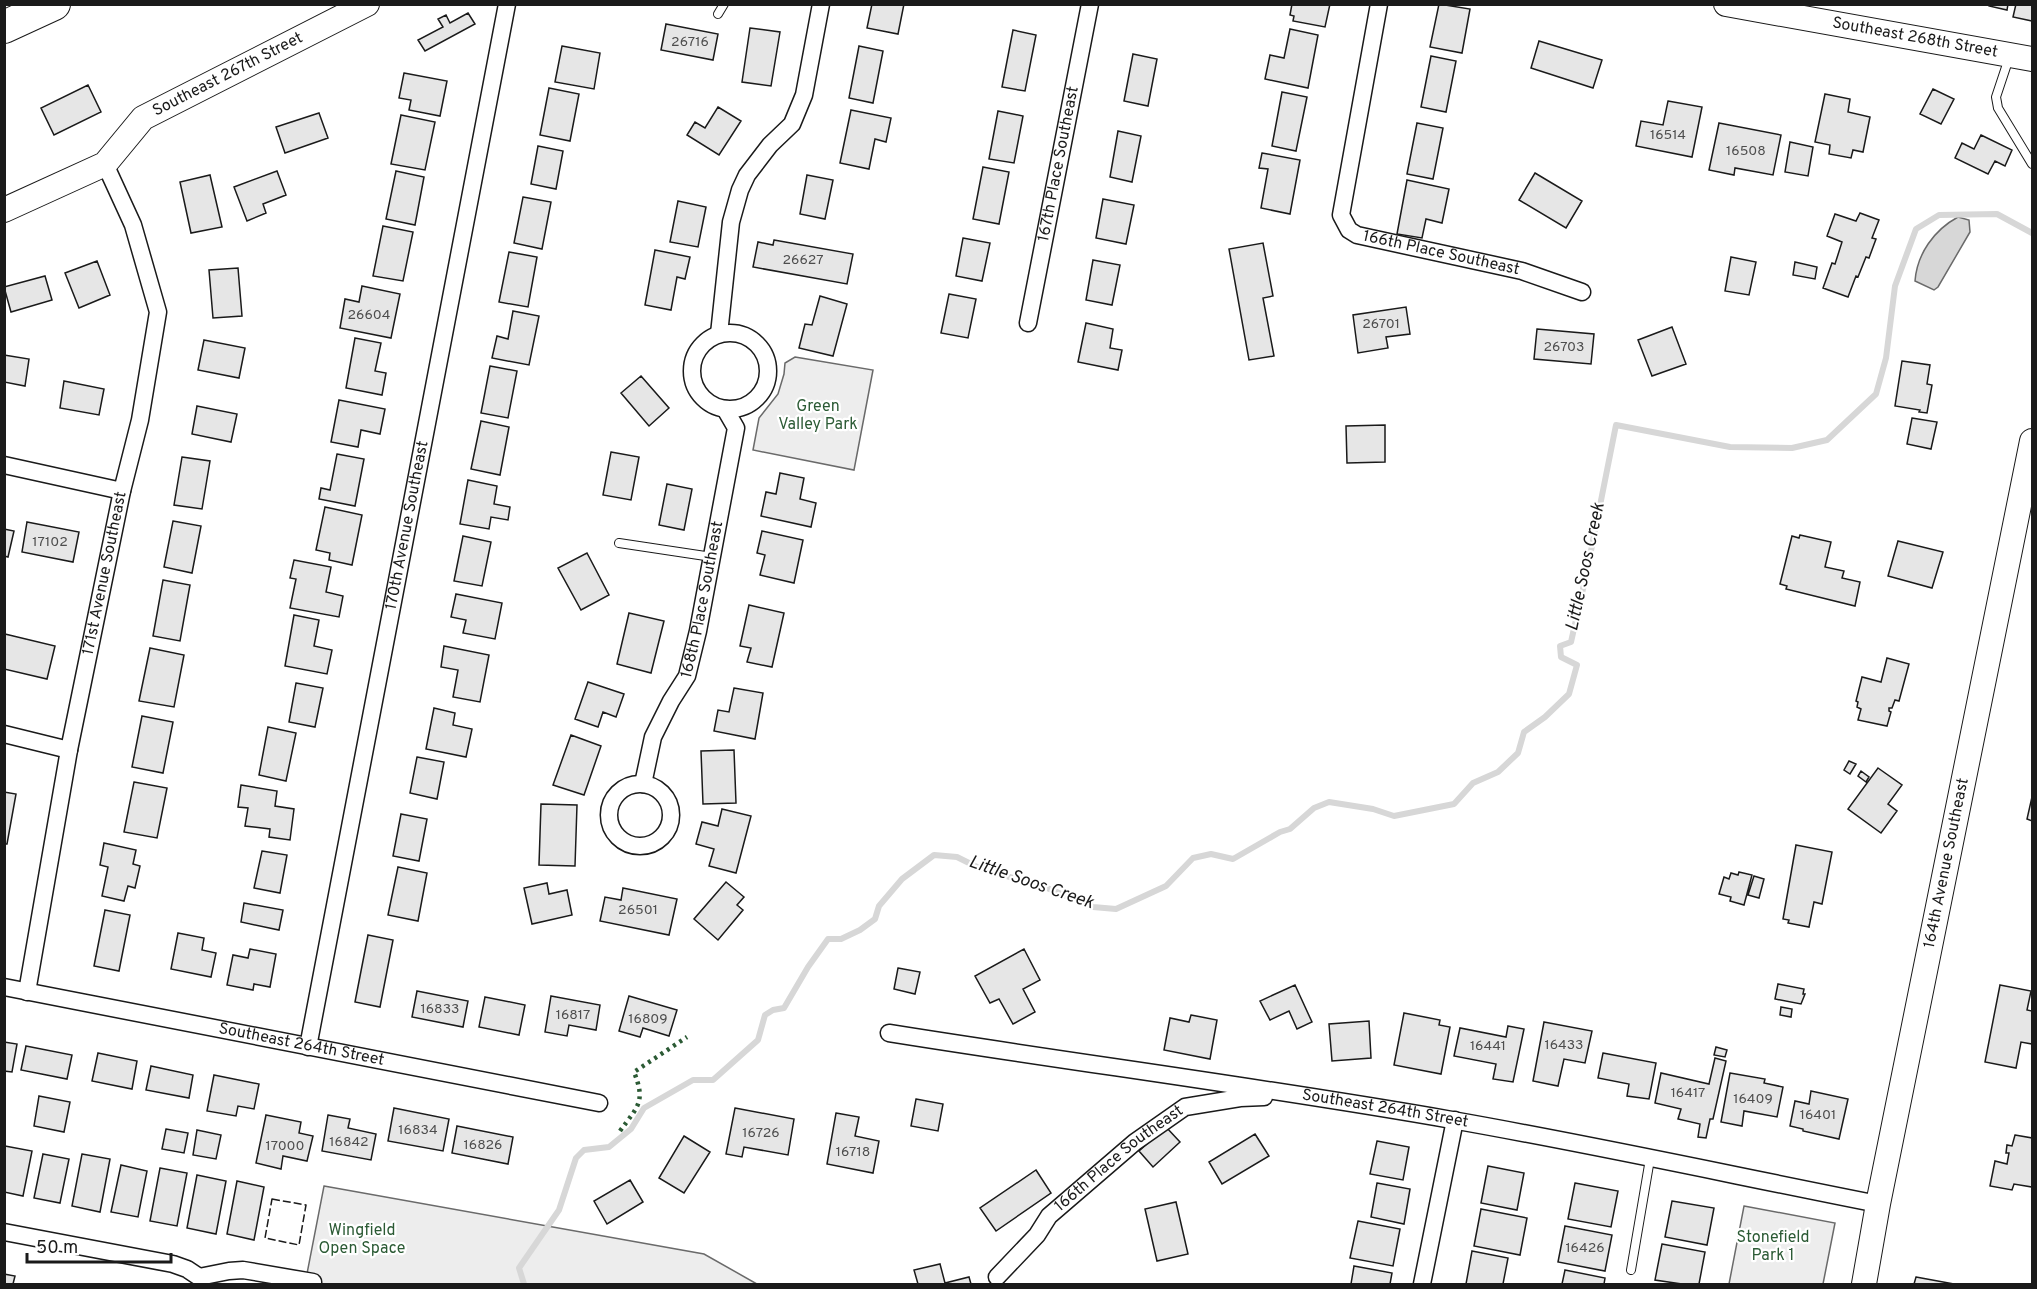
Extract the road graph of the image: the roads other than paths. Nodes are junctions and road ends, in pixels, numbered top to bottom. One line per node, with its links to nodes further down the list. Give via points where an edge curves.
1 (54, 4): 10 (highway)
2 (367, 4): 12 (street, Southeast 267th Street, via 142,118)
3 (507, 4): 30 (street, 170th Avenue Southeast)
4 (724, 4): 9 (lane)
5 (821, 4): 17 (street, via 804,95 792,124 770,145 740,190 731,222)
6 (1090, 4): 16 (street, 167th Place Southeast)
7 (1379, 4): 15 (street, 166th Place Southeast, via 1341,215 1349,230 1357,235 1522,270)
8 (1726, 4): 11 (street, Southeast 268th Street)
9 (718, 14)
10 (4, 27)
11 (2021, 57): 13 (lane, via 1996,97 1998,108)
12 (105, 164): 14 (street, Southeast 267th Street); 21 (street, 171st Avenue Southeast, via 133,225 158,312 140,420)
13 (2032, 164)
14 (4, 210)
15 (1582, 292)
16 (1028, 323)
17 (719, 334): 18 (street, via 699,349 692,374 702,397); 18 (street, via 744,335 759,346 768,362 769,374 766,386 749,404)
18 (725, 409): 23 (street, 168th Place Southeast, via 736,428)
19 (2032, 441): 35 (street, 164th Avenue Southeast)
20 (4, 465): 21 (street)
21 (122, 491): 25 (street, 171st Avenue Southeast)
22 (619, 543): 23 (lane)
23 (712, 557): 26 (street, 168th Place Southeast, via 687,676 652,737)
24 (4, 734): 25 (street)
25 (69, 750): 28 (street, 171st Avenue Southeast)
26 (643, 784)
27 (4, 987): 28 (street, Southeast 264th Street)
28 (27, 992): 30 (street, Southeast 264th Street)
29 (889, 1034): 31 (street, Southeast 264th Street)
30 (308, 1047): 32 (street, Southeast 264th Street)
31 (1307, 1095): 33 (street, Southeast 264th Street); 38 (street, 166th Place Southeast, via 1240,1098 1185,1107 1135,1142 1049,1216)
32 (599, 1103)
33 (1455, 1120): 34 (street, Southeast 264th Street); 41 (street)
34 (1650, 1159): 35 (street, Southeast 264th Street); 37 (lane)
35 (1878, 1204): 42 (street, 164th Avenue Southeast)
36 (4, 1232): 39 (street, via 173,1264)
37 (1631, 1270)
38 (998, 1277)
39 (201, 1281): 40 (street, via 229,1270 243,1270)
40 (313, 1282)
41 (1422, 1284)
42 (1864, 1284)

